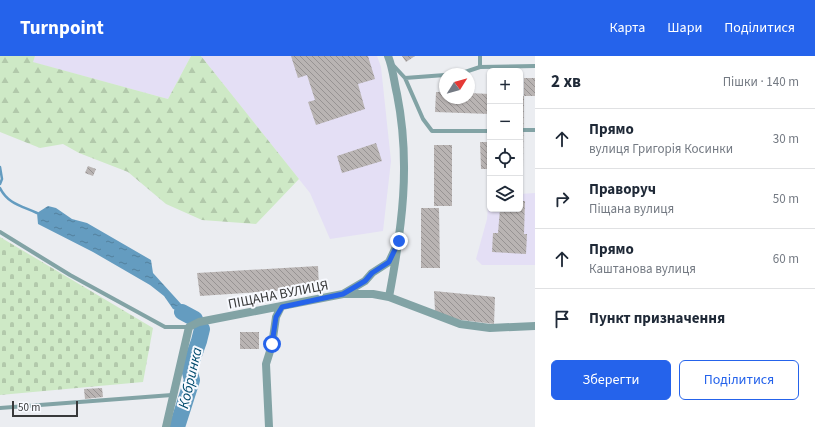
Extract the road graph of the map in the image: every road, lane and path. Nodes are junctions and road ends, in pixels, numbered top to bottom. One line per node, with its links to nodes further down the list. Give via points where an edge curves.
1 (480, 56): 4 (lane)
2 (389, 59): 7 (lane); 12 (street, via 400,108 404,148 405,190)
3 (535, 66): 4 (lane)
4 (480, 67): 5 (lane)
5 (475, 69)
6 (439, 75): 7 (lane)
7 (405, 78): 10 (lane, via 423,119 432,131)
8 (523, 130): 9 (lane)
9 (535, 130)
10 (487, 131)
11 (0, 232): 17 (lane, ПІЩАНА ВУЛИЦЯ, via 70,275 166,327)
12 (399, 241): 13 (street, via 389,262); 14 (street)
13 (343, 294): 14 (street, ПІЩАНА ВУЛИЦЯ); 15 (street, ПІЩАНА ВУЛИЦЯ)
14 (389, 297): 16 (street, ПІЩАНА ВУЛИЦЯ, via 460,324 490,328)
15 (282, 307): 17 (street, ПІЩАНА ВУЛИЦЯ, via 199,322); 21 (street, via 276,317 266,364)
16 (535, 326)
17 (189, 327): 18 (street)
18 (172, 395): 19 (lane); 20 (street)
19 (0, 408)
20 (166, 427)
21 (269, 427)

